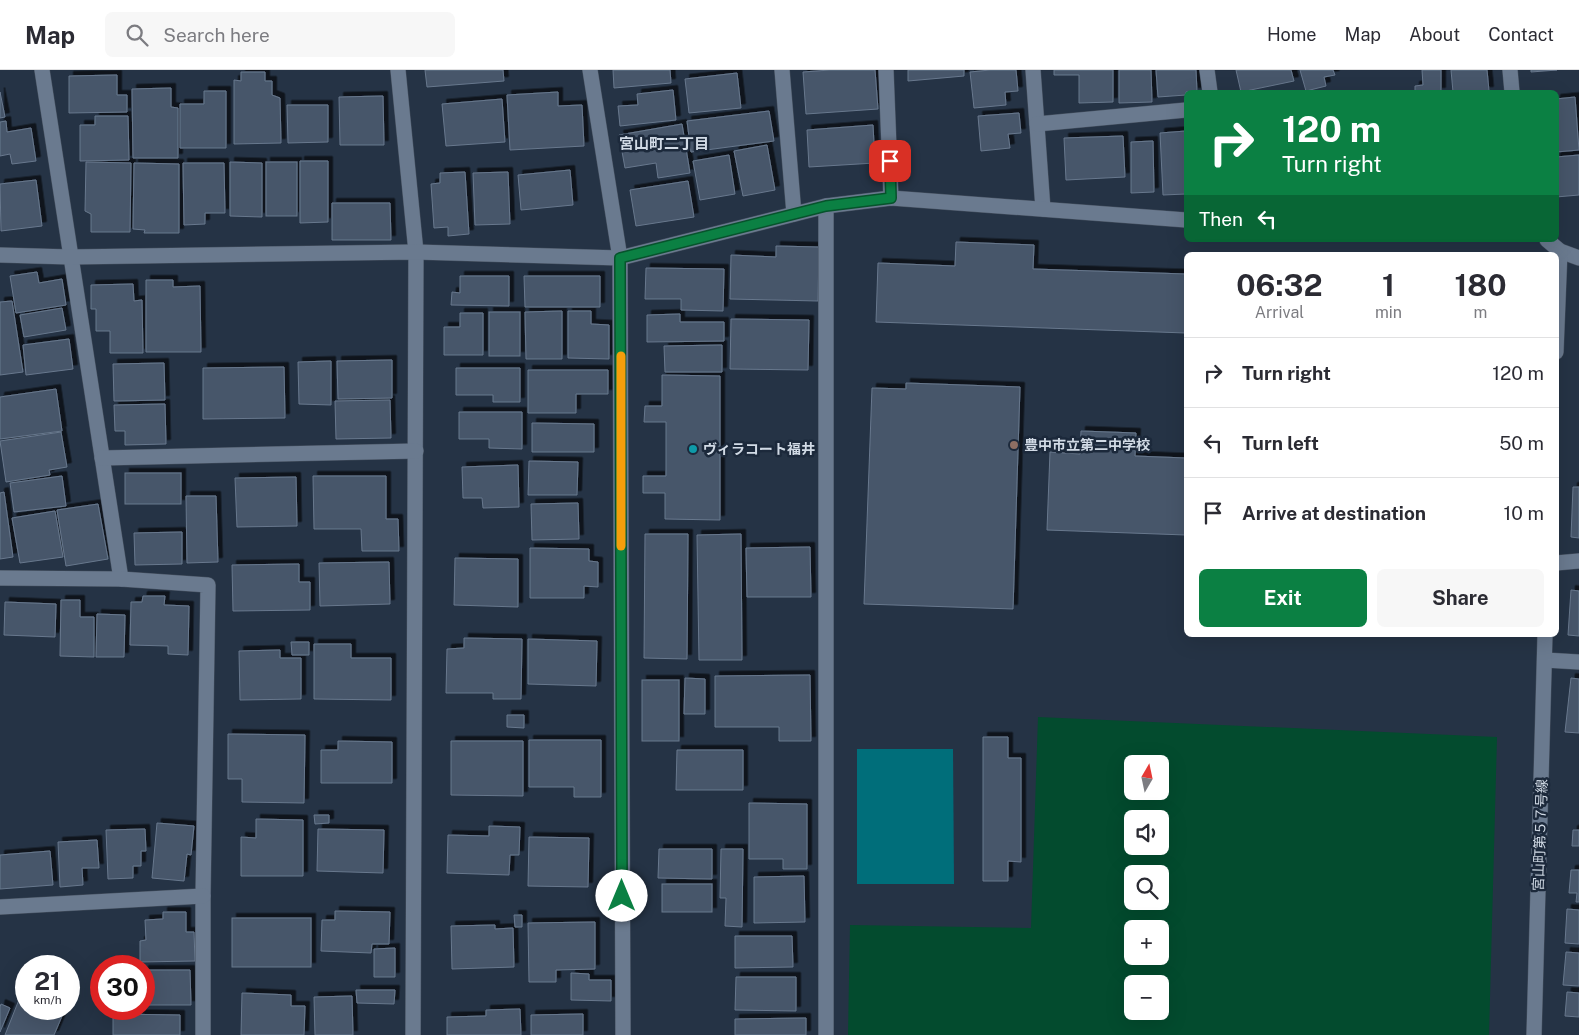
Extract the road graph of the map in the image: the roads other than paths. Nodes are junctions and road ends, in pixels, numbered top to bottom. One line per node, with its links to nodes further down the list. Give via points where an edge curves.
1 (42, 70): 22 (street)
2 (398, 70): 20 (street)
3 (590, 70): 23 (street)
4 (782, 70): 16 (street)
5 (886, 70): 13 (street)
6 (1033, 70): 12 (street)
7 (1207, 70): 9 (street)
8 (1510, 70): 10 (street)
9 (1210, 90)
10 (1512, 90)
11 (1184, 110): 12 (street)
12 (1037, 124): 15 (street)
13 (891, 198): 14 (street); 15 (street)
14 (826, 206): 16 (street); 40 (street)
15 (1043, 209): 17 (street)
16 (794, 214): 23 (street)
17 (1184, 220)
18 (1549, 242): 19 (street)
19 (1560, 251): 24 (street); 25 (street)
20 (416, 252): 22 (street); 23 (street); 26 (street)
21 (0, 255): 22 (street)
22 (70, 257): 27 (street)
23 (620, 258): 39 (street)
24 (1579, 258)
25 (1559, 276)
26 (416, 451): 27 (street); 38 (street)
27 (102, 458): 31 (street)
28 (1579, 561): 29 (street)
29 (1559, 563)
30 (0, 578): 31 (street)
31 (121, 579): 35 (street, via 208,585)
32 (1545, 637): 33 (street, 宮山町第５７号線)
33 (1545, 660): 34 (street); 41 (street, 宮山町第５７号線)
34 (1579, 662)
35 (203, 896): 36 (street); 37 (street)
36 (0, 907)
37 (203, 1035)
38 (413, 1035)
39 (623, 1035)
40 (826, 1035)
41 (1534, 1035)

